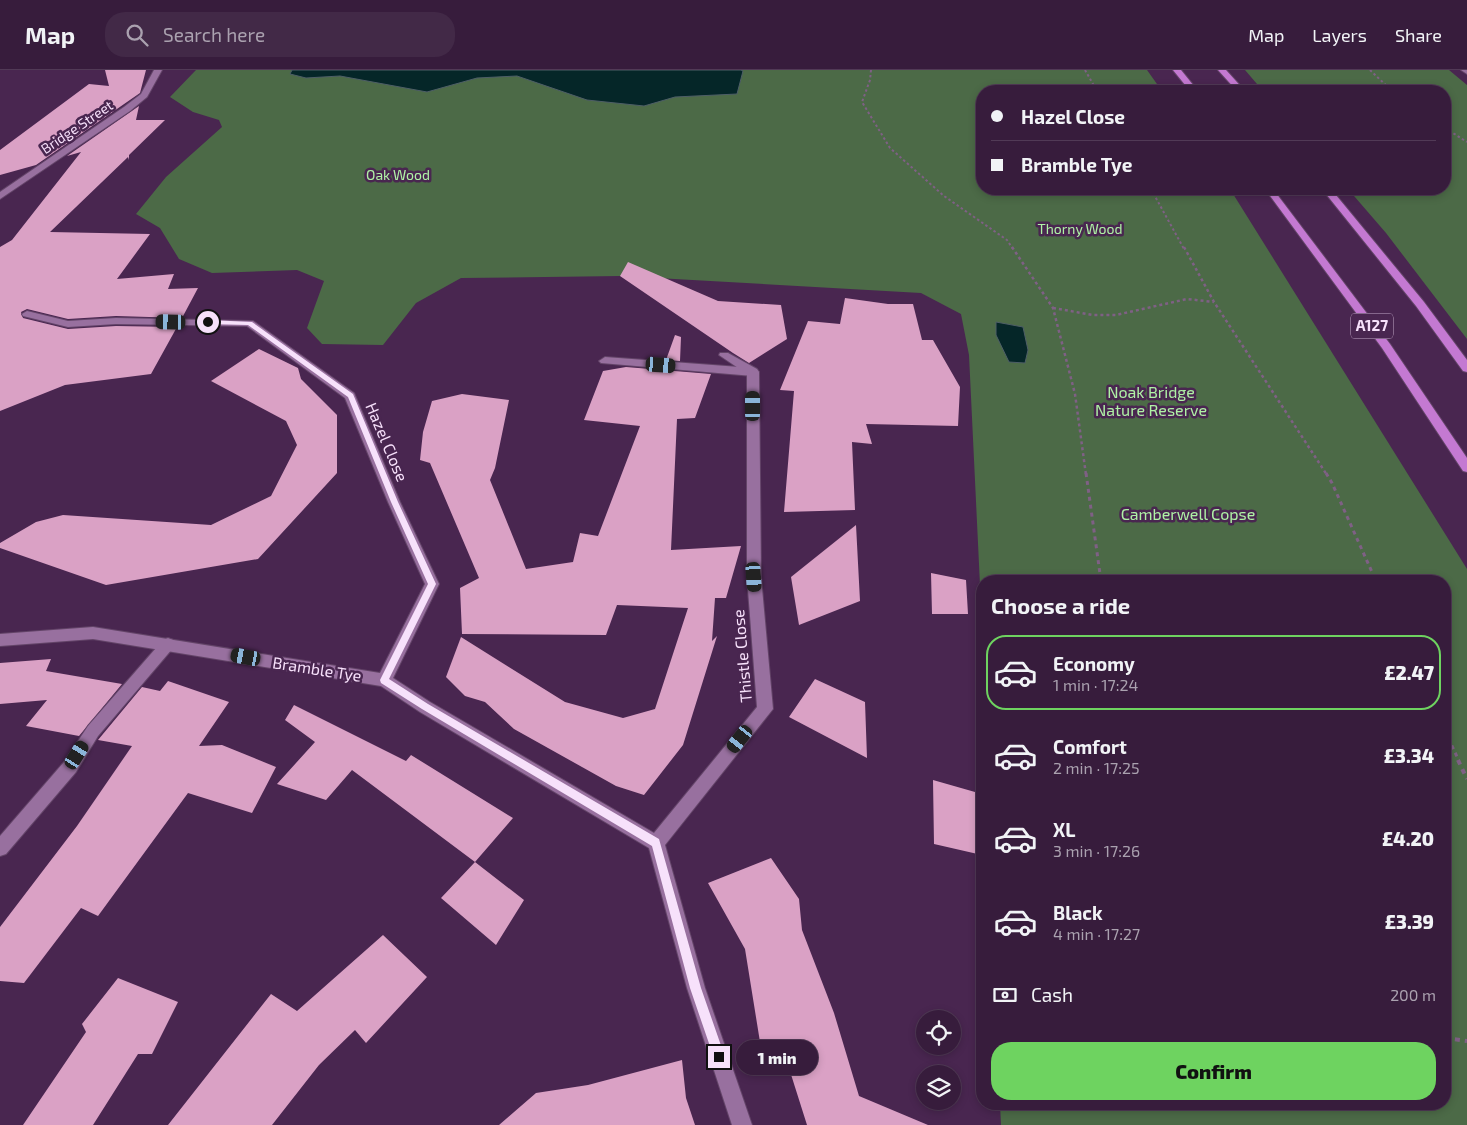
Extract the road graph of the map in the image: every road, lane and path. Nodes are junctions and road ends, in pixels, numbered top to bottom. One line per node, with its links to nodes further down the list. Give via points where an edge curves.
1 (158, 70): 13 (street, Bridge Street, via 144,95 128,109)
2 (871, 70): 18 (path, via 862,102 890,148 944,196 1007,240)
3 (1085, 70): 7 (path)
4 (1177, 70): 8 (highway)
5 (1222, 70): 9 (highway)
6 (1370, 70): 10 (path)
7 (1094, 85)
8 (1189, 85)
9 (1236, 85)
10 (1386, 85)
11 (1451, 132): 12 (path)
12 (1467, 142)
13 (2, 192)
14 (1154, 195): 17 (path)
15 (1273, 195): 24 (highway, A127, via 1386,346)
16 (1331, 195): 22 (highway, via 1420,304)
17 (1214, 302): 18 (path, via 1187,299 1116,315 1093,315); 26 (path, via 1332,483)
18 (1052, 308): 25 (path, via 1075,394)
19 (27, 314): 29 (street, Hazel Close, via 68,324 116,320 250,323 350,396 432,584)
20 (724, 356): 23 (street)
21 (605, 361): 23 (street)
22 (1467, 368)
23 (753, 372): 32 (street, Thistle Close, via 754,577 765,709)
24 (1467, 468)
25 (1100, 575)
26 (1373, 575)
27 (0, 640): 28 (street, Bramble Tye, via 93,633)
28 (168, 644): 29 (street, Bramble Tye); 33 (street, via 93,731 70,767)
29 (384, 680): 32 (street, Bramble Tye)
30 (1451, 744): 31 (path)
31 (1467, 779)
32 (656, 843): 36 (street, via 696,988)
33 (0, 848)
34 (1451, 1039): 35 (path)
35 (1467, 1041)
36 (742, 1125)

